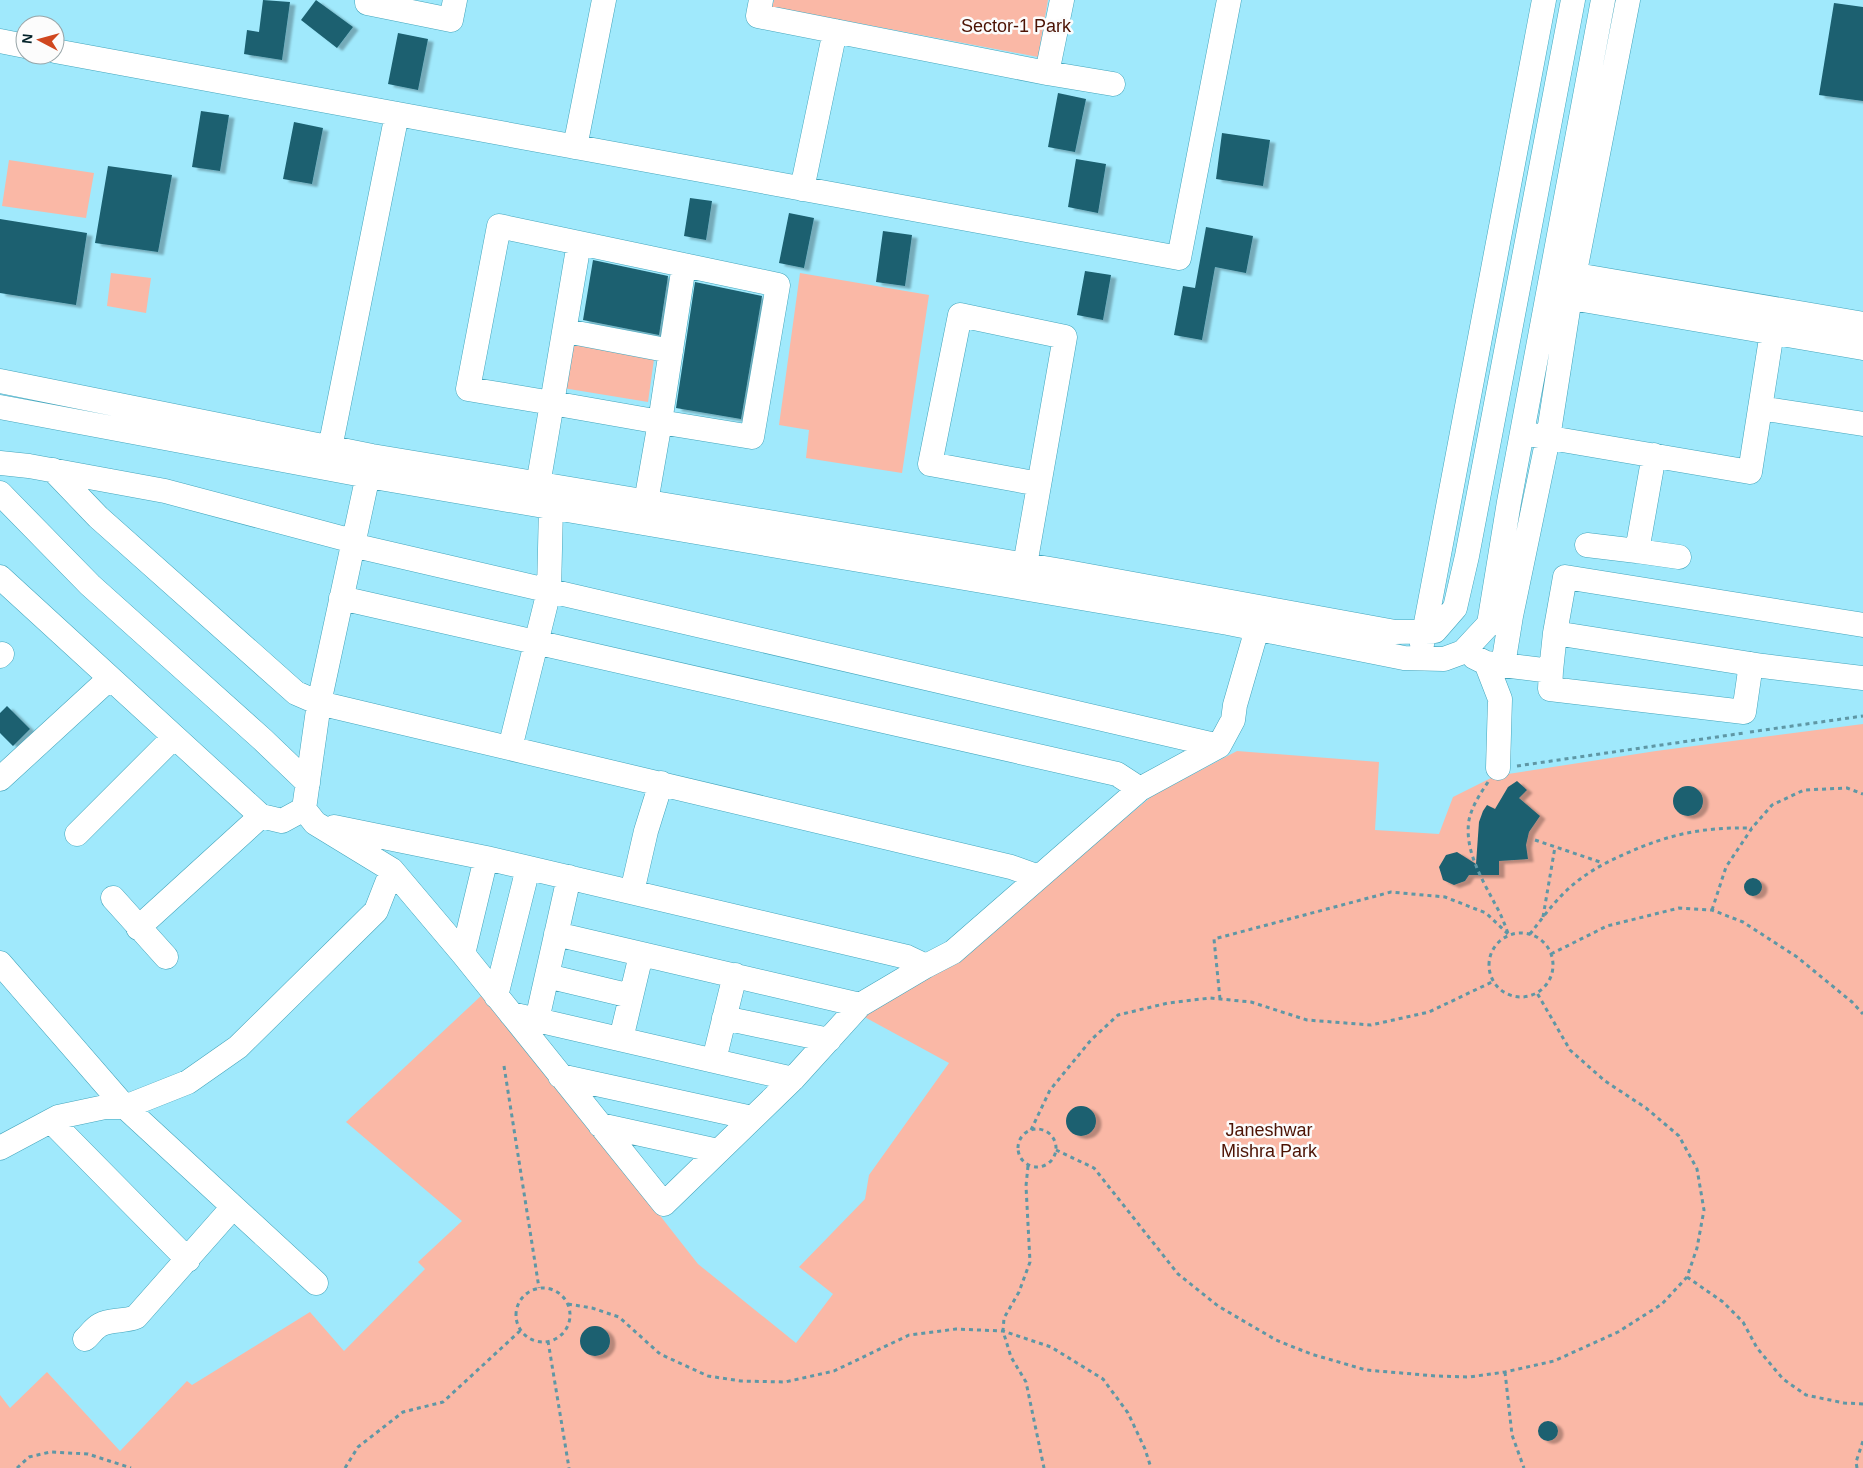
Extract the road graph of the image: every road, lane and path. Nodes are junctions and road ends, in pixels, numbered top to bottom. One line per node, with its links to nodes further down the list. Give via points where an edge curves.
1 (367, 0): 2 (street, via 367,3 451,20)
2 (455, 0)
3 (604, 0): 18 (street)
4 (761, 0): 11 (street, via 758,16)
5 (1062, 0): 15 (street)
6 (1229, 0): 19 (street, via 1179,258)
7 (1544, 0): 58 (street)
8 (1573, 0): 22 (street)
9 (1603, 0): 23 (street)
10 (1628, 0): 23 (street)
11 (835, 31): 15 (street); 19 (street)
12 (0, 41): 13 (street)
13 (15, 44)
14 (65, 53): 17 (street)
15 (1047, 73): 16 (street)
16 (1114, 84)
17 (398, 114): 18 (street); 39 (street)
18 (575, 147): 19 (street)
19 (802, 189)
20 (579, 243): 21 (street); 26 (street); 31 (street, via 499,226 468,389)
21 (684, 265): 29 (street); 34 (street, via 778,284 752,437)
22 (1522, 265): 23 (street); 24 (street)
23 (1561, 284): 24 (street); 25 (street); 27 (street); 36 (street); 37 (street)
24 (1518, 288): 58 (street, via 1455,608)
25 (1863, 324)
26 (566, 331): 29 (street); 31 (street)
27 (1772, 332): 28 (street); 33 (street)
28 (1863, 348)
29 (671, 351): 34 (street)
30 (0, 381): 39 (street)
31 (552, 403): 34 (street); 44 (street)
32 (0, 407): 39 (street)
33 (1760, 408): 35 (street); 38 (street, via 1750,472)
34 (660, 422): 46 (street)
35 (1863, 424)
36 (1521, 433): 37 (street); 61 (street, via 1489,624)
37 (1548, 438): 38 (street); 63 (street, via 1511,616)
38 (1654, 456): 50 (street)
39 (328, 458): 41 (street)
40 (0, 463): 42 (street)
41 (370, 466): 44 (street); 47 (street); 48 (street)
42 (53, 470): 48 (street, via 165,491); 68 (street, via 98,517 296,693)
43 (1039, 484): 43 (street, via 1065,337 960,315 930,464); 52 (street)
44 (538, 485): 46 (street)
45 (0, 493): 75 (street, via 90,585)
46 (646, 502): 52 (street)
47 (551, 507): 54 (street); 57 (street)
48 (353, 543): 54 (street); 55 (street)
49 (1586, 545): 50 (street)
50 (1637, 551): 51 (street)
51 (1679, 557)
52 (1025, 564): 58 (street, via 1395,632)
53 (0, 577): 66 (street)
54 (549, 591): 60 (street); 71 (street)
55 (341, 598): 60 (street); 68 (street)
56 (1863, 625): 59 (street, via 1565,577)
57 (1257, 629): 62 (street, via 1404,658); 71 (street, via 1233,720)
58 (1430, 632): 61 (street); 62 (street)
59 (1556, 633): 64 (street); 65 (street)
60 (536, 642): 72 (street); 77 (street, via 1116,774)
61 (1463, 652): 62 (street, via 1444,659); 63 (street)
62 (1419, 658)
63 (1494, 664): 65 (street); 73 (street, via 1500,699)
64 (1751, 664): 65 (street, via 1744,712 1550,690); 67 (street)
65 (1551, 671)
66 (110, 678): 70 (street); 74 (street)
67 (1863, 678)
68 (319, 703): 72 (street); 75 (street)
69 (1863, 716): 73 (path)
70 (174, 737): 79 (street); 82 (street)
71 (1219, 746): 77 (street)
72 (510, 748): 76 (street)
73 (1498, 768): 98 (path, via 1478,797 1469,820 1470,849)
74 (0, 779)
75 (308, 782): 80 (street)
76 (661, 783): 90 (street, via 1011,867); 91 (street)
77 (1140, 789): 90 (street)
78 (1863, 794): 81 (path, via 1847,788 1804,790 1772,805)
79 (261, 816): 80 (street, via 282,821); 95 (street)
80 (310, 816): 85 (street); 88 (street)
81 (1752, 828): 86 (path, via 1723,827 1683,833 1654,840); 93 (path, via 1726,866)
82 (77, 834)
83 (1535, 840): 84 (path)
84 (1555, 847): 86 (path); 94 (path)
85 (486, 858): 87 (street); 99 (street)
86 (1604, 863): 94 (path, via 1566,891)
87 (528, 868): 89 (street); 111 (street)
88 (392, 870): 99 (street); 122 (street, via 376,911 238,1047 188,1082)
89 (569, 877): 91 (street); 96 (street)
90 (1039, 877): 104 (street, via 953,952)
91 (632, 892): 104 (street, via 907,957)
92 (112, 898): 95 (street)
93 (1712, 910): 100 (path, via 1679,908 1608,926); 113 (path, via 1743,922 1797,957)
94 (1543, 918): 97 (path)
95 (138, 928): 102 (street)
96 (556, 934): 101 (street); 106 (street)
97 (1530, 934): 98 (path); 100 (path, via 1540,940)
98 (1509, 936): 107 (path, via 1496,946 1491,957); 110 (path, via 1486,913 1445,897 1391,892 1214,940)
99 (463, 954): 111 (street)
100 (1551, 954): 108 (path, via 1552,973)
101 (641, 955): 105 (street); 109 (street)
102 (166, 957)
103 (0, 963): 122 (street)
104 (926, 966): 112 (street)
105 (735, 975): 112 (street); 114 (street)
106 (547, 976): 109 (street); 115 (street)
107 (1494, 981): 108 (path, via 1502,991 1513,996); 110 (path, via 1429,1012 1371,1025 1308,1020 1252,1002)
108 (1537, 993): 133 (path, via 1570,1050 1605,1081 1646,1108 1679,1136 1697,1169 1704,1210 1697,1248)
109 (631, 996): 116 (street)
110 (1220, 999): 126 (path, via 1168,1003 1118,1015 1091,1040 1050,1090)
111 (504, 1005): 115 (street); 120 (street)
112 (860, 1005): 117 (street)
113 (1863, 1014)
114 (724, 1018): 117 (street); 118 (street)
115 (537, 1020): 116 (street)
116 (622, 1039): 118 (street)
117 (829, 1040): 121 (street)
118 (714, 1060): 121 (street)
119 (504, 1066): 135 (path)
120 (560, 1076): 123 (street); 125 (street)
121 (793, 1079): 123 (street)
122 (125, 1107): 124 (street, via 106,1107); 131 (street)
123 (752, 1118): 129 (street)
124 (50, 1121): 127 (street); 132 (street)
125 (600, 1125): 129 (street); 129 (street, via 664,1204)
126 (1031, 1130): 128 (path, via 1046,1131 1052,1136); 130 (path, via 1019,1139 1017,1147 1018,1155)
127 (2, 1143)
128 (1056, 1150): 130 (path, via 1050,1163 1043,1167); 141 (path, via 1094,1168 1178,1274 1218,1306 1276,1340 1366,1370 1469,1377)
129 (718, 1151)
130 (1028, 1166): 138 (path, via 1030,1262 1019,1292 1004,1318)
131 (234, 1207): 132 (street); 134 (street)
132 (188, 1260): 139 (street, via 136,1317 99,1325)
133 (1687, 1277): 141 (path, via 1662,1304 1618,1332 1554,1361); 142 (path, via 1723,1302 1743,1322 1757,1348 1783,1379 1806,1395)
134 (316, 1283)
135 (539, 1288): 136 (path, via 554,1289); 137 (path, via 524,1295 518,1304 516,1315)
136 (568, 1304): 138 (path, via 619,1317 660,1354 708,1376 741,1381 784,1382 834,1371 909,1335 956,1329); 140 (path, via 568,1325 562,1334)
137 (521, 1330): 140 (path, via 533,1340); 146 (path, via 443,1402 403,1412 358,1447)
138 (1003, 1331): 148 (path, via 1011,1357 1026,1382); 149 (path, via 1051,1347 1103,1379 1128,1413)
139 (85, 1339)
140 (548, 1341): 147 (path)
141 (1505, 1372): 150 (path, via 1512,1435)
142 (1863, 1404)
143 (1863, 1440): 151 (path)
144 (17, 1468): 145 (path, via 29,1457 50,1452 88,1454)
145 (130, 1468)
146 (345, 1468)
147 (569, 1468)
148 (1044, 1468)
149 (1150, 1468)
150 (1524, 1468)
151 (1856, 1468)

